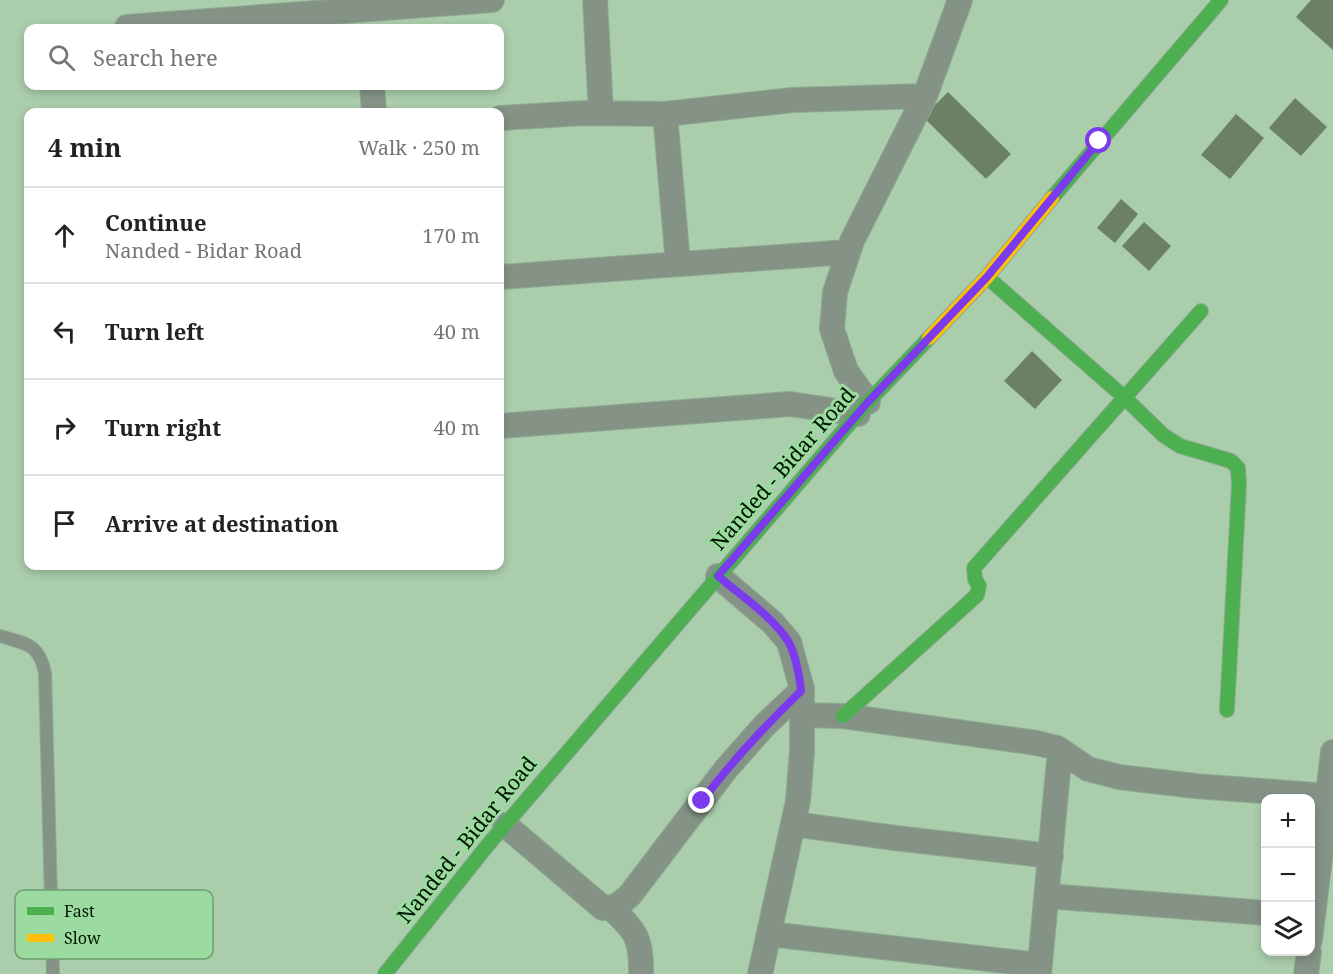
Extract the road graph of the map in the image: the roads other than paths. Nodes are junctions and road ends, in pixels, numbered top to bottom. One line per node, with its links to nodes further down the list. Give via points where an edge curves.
1 (492, 0): 6 (street)
2 (594, 0): 11 (street)
3 (960, 0): 9 (street)
4 (1221, 0): 17 (main road, Nanded - Bidar Road)
5 (324, 6): 6 (street); 7 (street)
6 (367, 18)
7 (155, 24)
8 (372, 90): 10 (street)
9 (925, 96): 12 (street, via 794,100); 14 (street)
10 (374, 108)
11 (602, 113): 12 (street); 13 (street)
12 (665, 114): 15 (street)
13 (504, 118)
14 (848, 252): 15 (street); 20 (street, via 835,292 832,329)
15 (678, 264): 16 (street)
16 (504, 277)
17 (987, 277): 19 (main road); 20 (main road, Nanded - Bidar Road)
18 (1201, 311): 19 (main road)
19 (1124, 397): 25 (main road, via 1180,446 1231,461 1238,468); 27 (main road, via 974,568 977,595)
20 (863, 408): 21 (street, via 790,404); 22 (main road, Nanded - Bidar Road)
21 (504, 426)
22 (718, 576): 24 (street, via 773,622 789,642); 32 (main road, Nanded - Bidar Road)
23 (0, 636): 34 (lane, via 30,645 42,658 45,673)
24 (801, 691): 26 (street); 37 (street, via 726,769 630,895)
25 (1227, 710)
26 (802, 716): 27 (street); 31 (street, via 802,761)
27 (843, 716): 28 (street, via 1037,743)
28 (1060, 750): 30 (street, via 1088,769 1119,777); 33 (street)
29 (1333, 752): 30 (street)
30 (1328, 796): 36 (street)
31 (793, 824): 33 (street); 39 (street)
32 (504, 825): 37 (street, via 603,908); 44 (main road, Nanded - Bidar Road)
33 (1051, 856): 35 (street)
34 (50, 890)
35 (1047, 896): 38 (street); 42 (street)
36 (1314, 902)
37 (611, 908): 45 (street, via 631,927 641,956)
38 (1261, 913)
39 (769, 934): 42 (street); 46 (street)
40 (1308, 956): 47 (street)
41 (52, 959): 43 (lane)
42 (1039, 970)
43 (52, 974)
44 (385, 974)
45 (641, 974)
46 (760, 974)
47 (1306, 974)

